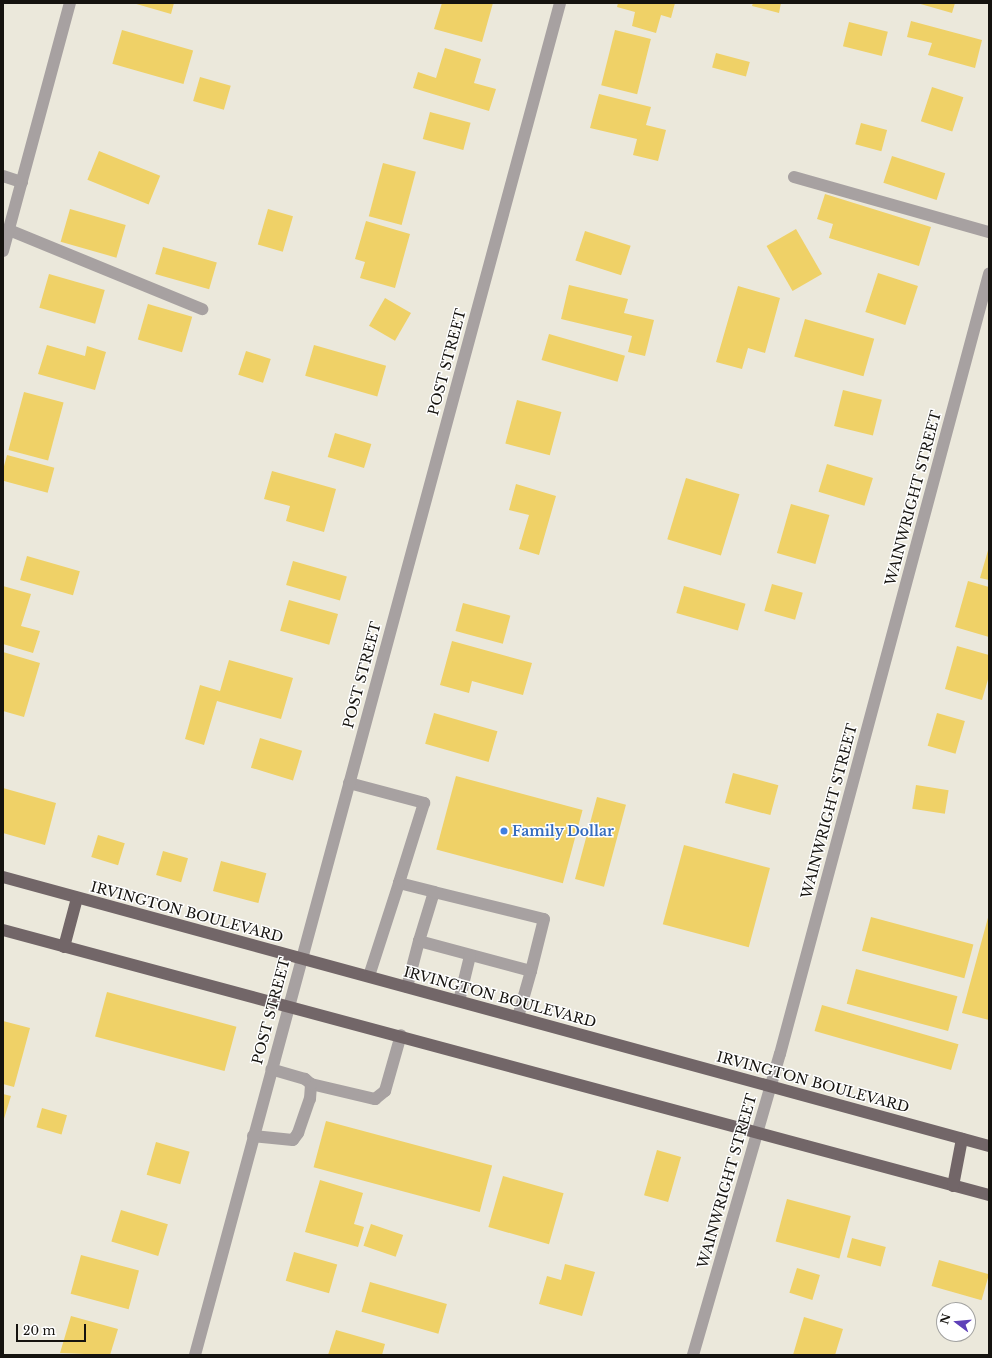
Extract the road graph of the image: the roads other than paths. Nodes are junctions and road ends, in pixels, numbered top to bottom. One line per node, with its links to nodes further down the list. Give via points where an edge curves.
1 (70, 3): 5 (street)
2 (560, 3): 11 (street, POST STREET)
3 (3, 176): 5 (street)
4 (794, 176): 7 (street)
5 (22, 182): 6 (street)
6 (9, 230): 8 (street); 10 (street)
7 (989, 232)
8 (3, 251)
9 (989, 274): 30 (street, WAINWRIGHT STREET)
10 (202, 309)
11 (349, 783): 13 (street, via 424,803); 20 (street, POST STREET)
12 (3, 878): 15 (main road, IRVINGTON BOULEVARD)
13 (399, 883): 14 (street); 22 (street)
14 (434, 892): 17 (street); 21 (street, via 544,919)
15 (77, 898): 18 (main road); 20 (main road, IRVINGTON BOULEVARD)
16 (3, 930): 18 (main road)
17 (419, 941): 19 (street); 23 (street)
18 (64, 947): 25 (main road)
19 (470, 956): 21 (street); 24 (street)
20 (301, 958): 22 (main road, IRVINGTON BOULEVARD); 25 (street, POST STREET)
21 (530, 972): 26 (street)
22 (369, 976): 23 (main road, IRVINGTON BOULEVARD)
23 (407, 987): 24 (main road, IRVINGTON BOULEVARD)
24 (459, 1001): 26 (main road, IRVINGTON BOULEVARD)
25 (288, 1004): 27 (main road); 28 (street, POST STREET)
26 (518, 1017): 30 (main road, IRVINGTON BOULEVARD)
27 (401, 1035): 29 (street, via 386,1091 375,1098); 31 (main road)
28 (271, 1069): 29 (street, via 292,1073); 32 (street, POST STREET)
29 (311, 1084): 32 (street, via 310,1099 293,1140)
30 (770, 1086): 31 (street, WAINWRIGHT STREET); 33 (main road, IRVINGTON BOULEVARD)
31 (756, 1132): 35 (main road); 38 (street, WAINWRIGHT STREET)
32 (253, 1136): 37 (street, POST STREET)
33 (962, 1139): 34 (main road, IRVINGTON BOULEVARD); 35 (main road)
34 (989, 1146)
35 (953, 1186): 36 (main road)
36 (989, 1196)
37 (195, 1355)
38 (693, 1355)

